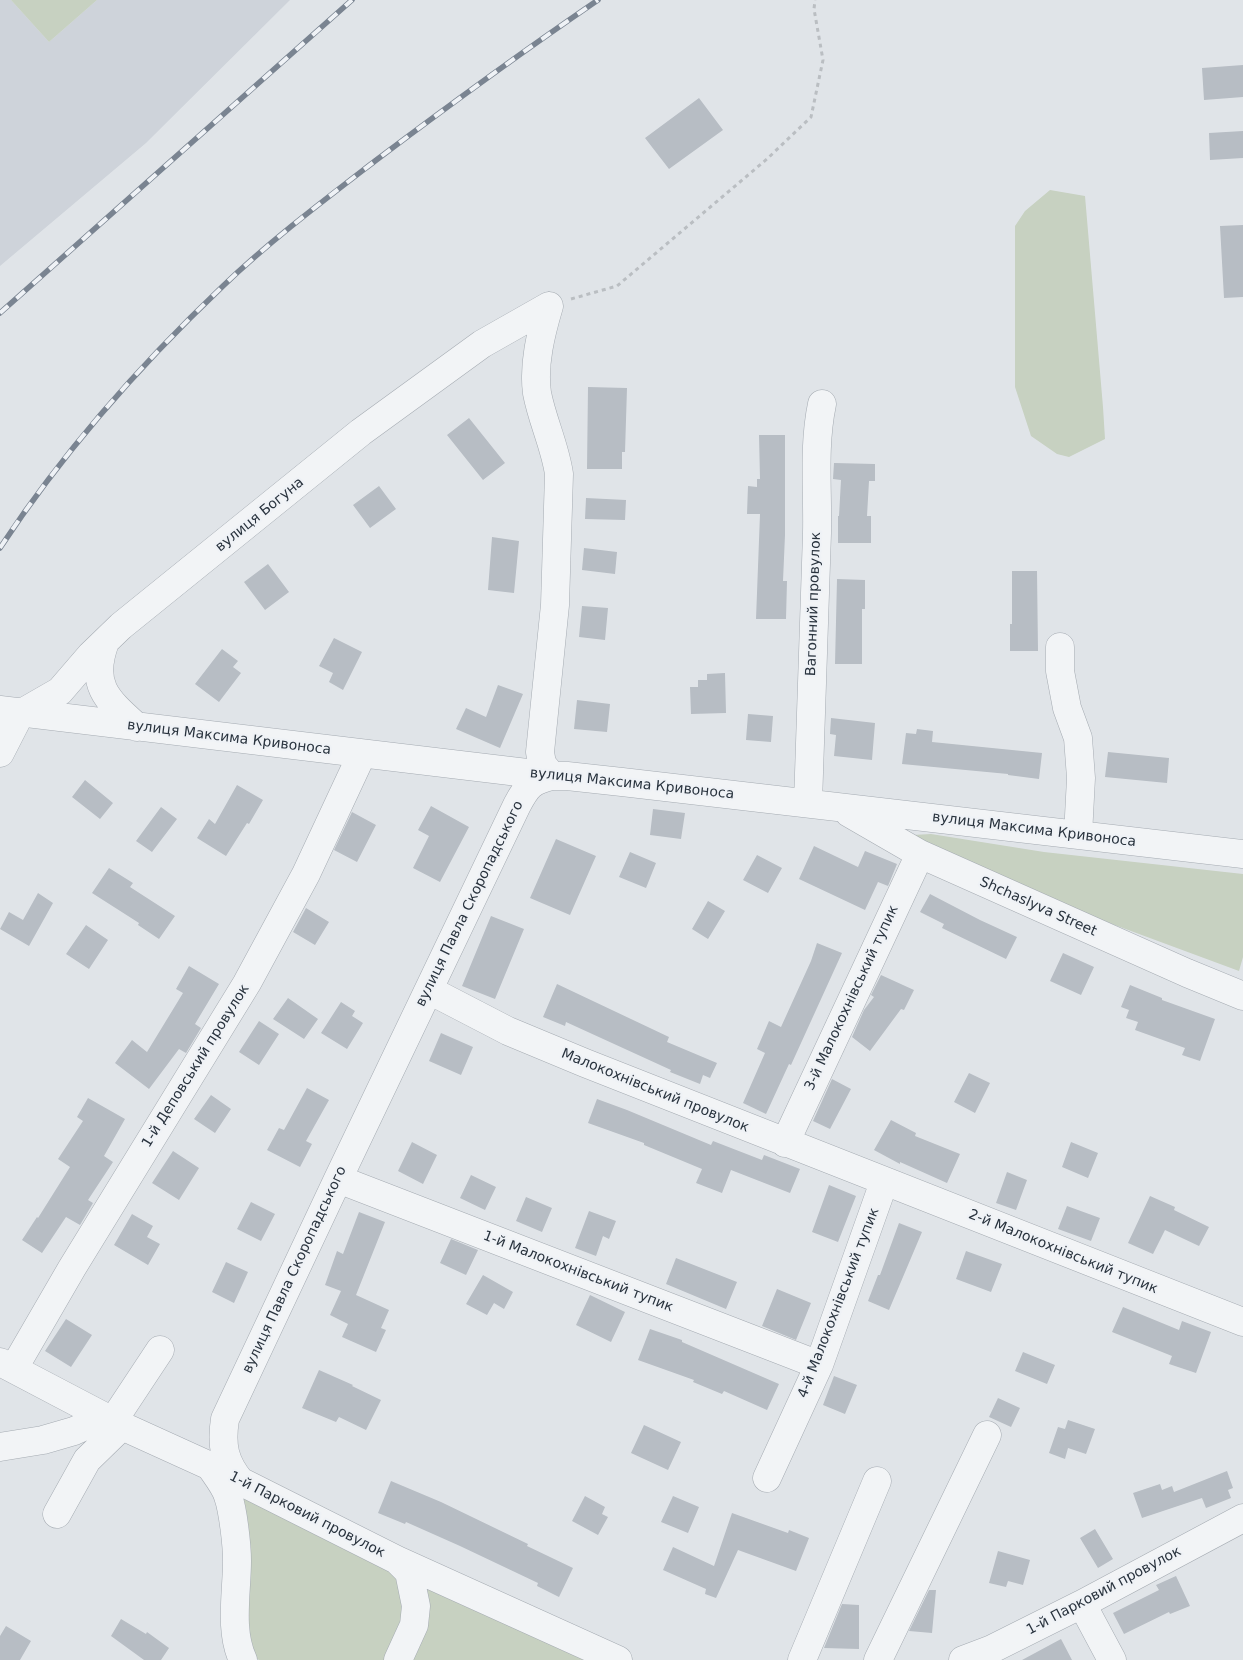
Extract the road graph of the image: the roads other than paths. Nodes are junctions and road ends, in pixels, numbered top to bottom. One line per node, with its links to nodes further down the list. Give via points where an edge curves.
1 (822, 404): 11 (street, Вагонний провулок, via 816,449 817,525)
2 (105, 642): 4 (street, вулиця Богуна); 5 (street, via 99,663); 10 (street, вулиця Богуна, via 361,432 482,344 549,306 536,374 538,394 557,456 559,474 555,605 540,752 542,764)
3 (1060, 647): 13 (street, via 1060,671 1067,708 1078,738 1081,778)
4 (68, 682): 5 (street, via 80,678); 6 (street, вулиця Богуна, via 60,691)
5 (100, 684): 7 (street, via 117,709)
6 (10, 712): 7 (street, вулиця Максима Кривоноса); 8 (street)
7 (137, 727): 9 (street, вулиця Максима Кривоноса)
8 (0, 754)
9 (362, 754): 10 (street, вулиця Максима Кривоноса); 23 (street, 1-й Деповський провулок, via 306,874 247,983 72,1268)
10 (552, 776): 11 (street, вулиця Максима Кривоноса); 16 (street, вулиця Павла Скоропадського, via 537,780 527,788)
11 (808, 804): 12 (street, вулиця Максима Кривоноса)
12 (839, 807): 13 (street, вулиця Максима Кривоноса); 14 (street, Shchaslyva Street)
13 (1078, 835): 15 (street, вулиця Максима Кривоноса)
14 (920, 854): 17 (street, Shchaslyva Street); 18 (street, 3-й Малокохнівський тупик)
15 (1243, 854)
16 (429, 990): 18 (street, Малокохнівський провулок, via 508,1031); 19 (street, вулиця Павла Скоропадського)
17 (1243, 996)
18 (784, 1143): 20 (street, Малокохнівський провулок)
19 (338, 1179): 24 (street, 1-й Малокохнівський тупик); 31 (street, вулиця Павла Скоропадського, via 225,1419 222,1437 226,1457)
20 (884, 1182): 21 (street, 2-й Малокохнівський тупик); 24 (street, 4-й Малокохнівський тупик)
21 (1243, 1322)
22 (160, 1350): 25 (street)
23 (7, 1365): 25 (street, 1-й Парковий провулок)
24 (819, 1365): 29 (street, 4-й Малокохнівський тупик)
25 (113, 1421): 27 (street, via 43,1440); 28 (street, 1-й Парковий провулок); 32 (street)
26 (987, 1435): 40 (street)
27 (0, 1447)
28 (210, 1466): 31 (street, 1-й Парковий провулок); 36 (street, via 228,1495 237,1561 235,1617)
29 (767, 1478)
30 (877, 1481): 39 (street)
31 (241, 1482): 34 (street, 1-й Парковий провулок)
32 (57, 1514)
33 (1243, 1518): 35 (street, 1-й Парковий провулок)
34 (397, 1560): 37 (street, via 409,1572 416,1606 414,1625); 38 (street, 1-й Парковий провулок)
35 (1082, 1604): 41 (street, 1-й Парковий провулок); 42 (street)
36 (244, 1660)
37 (398, 1660)
38 (618, 1660)
39 (802, 1660)
40 (878, 1660)
41 (963, 1660)
42 (1112, 1660)

